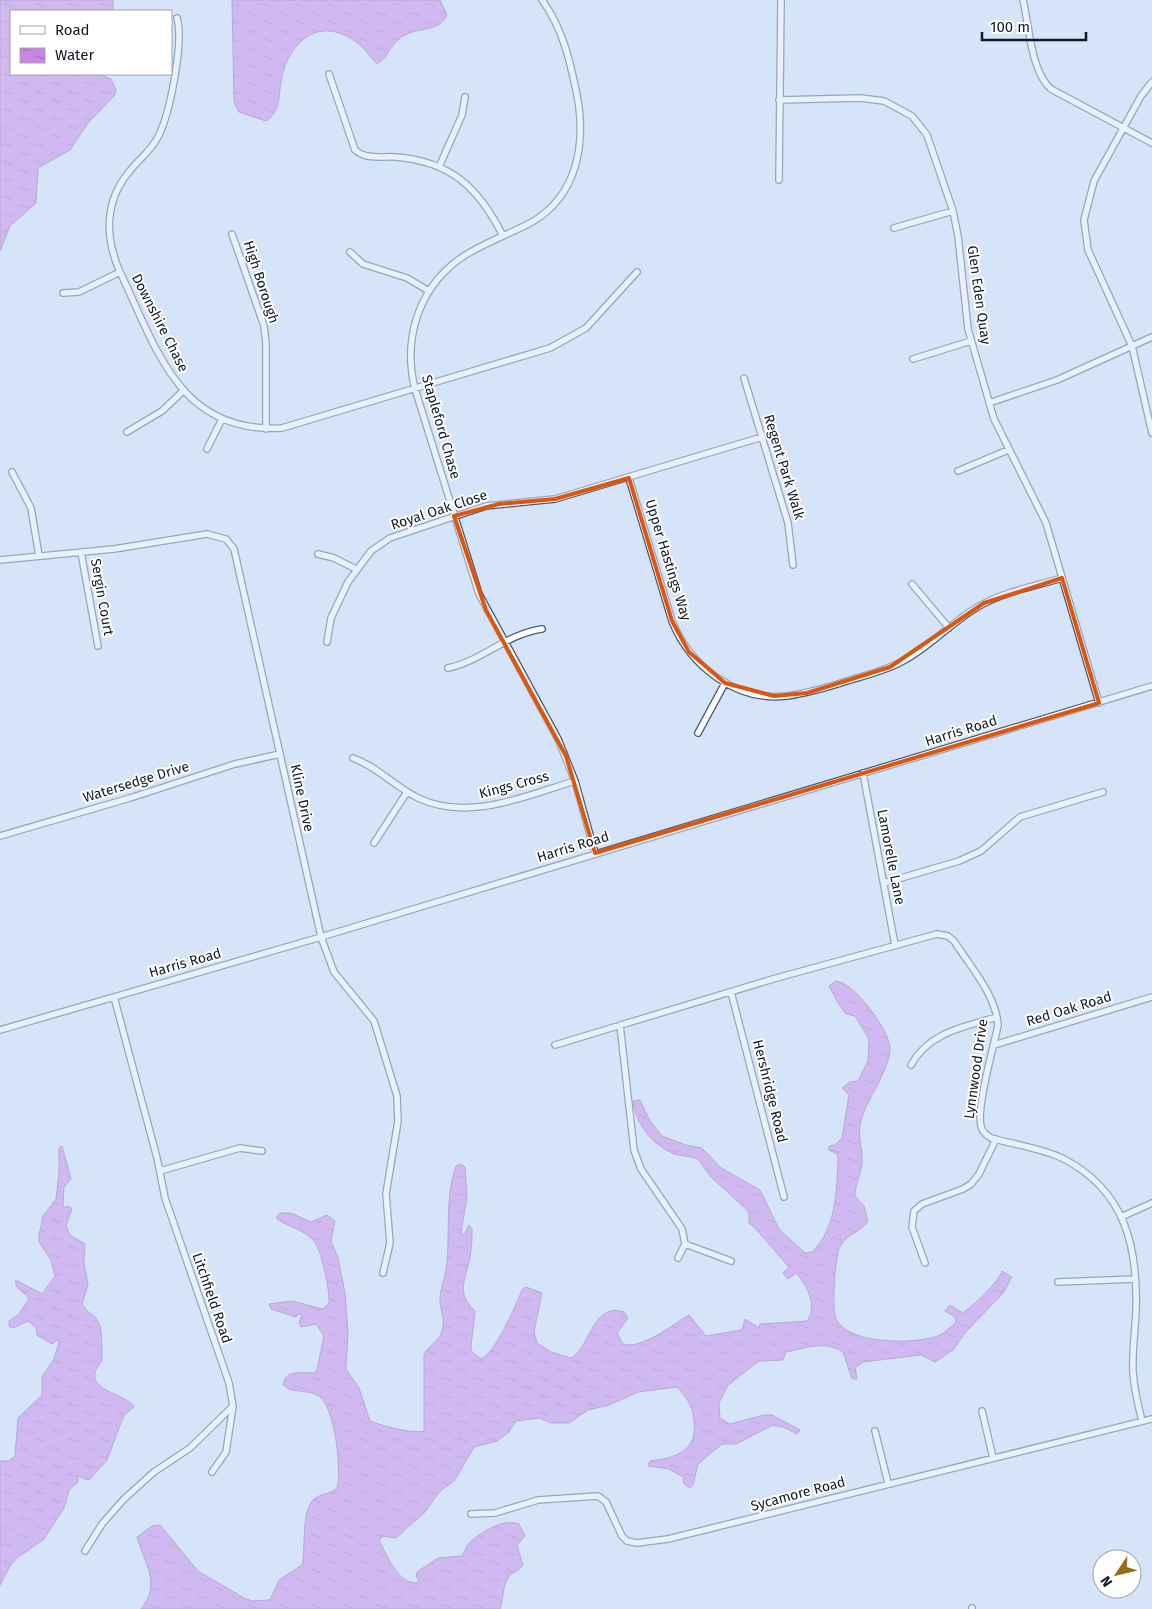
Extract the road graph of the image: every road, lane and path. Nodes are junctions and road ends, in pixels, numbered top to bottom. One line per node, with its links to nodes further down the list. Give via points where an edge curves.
1 (542, 0): 16 (street, Stapleford Chase, via 558,25 570,62 581,121 580,152 572,177 552,206)
2 (781, 0): 8 (street)
3 (1023, 0): 9 (street, via 1038,72 1044,83)
4 (176, 18): 18 (street, Downshire Chase, via 180,44 164,120 153,144 122,181 110,209 109,236)
5 (329, 74): 11 (street, via 352,144 360,154 406,158)
6 (1152, 82): 9 (street)
7 (465, 97): 11 (street, via 462,115)
8 (779, 100): 12 (street); 13 (street, Glen Eden Quay, via 872,98 905,110 921,126 932,145)
9 (1123, 128): 10 (street); 24 (street, via 1094,181 1084,228 1088,250)
10 (1152, 143)
11 (439, 167): 16 (street, via 456,175 474,190 492,213)
12 (779, 180)
13 (952, 211): 14 (street); 23 (street, Glen Eden Quay)
14 (894, 228)
15 (232, 234): 31 (street, High Borough, via 264,326)
16 (503, 236): 20 (street, Stapleford Chase, via 458,260)
17 (350, 252): 20 (street, via 363,264 408,278)
18 (120, 272): 21 (street, via 79,292); 28 (street, Downshire Chase, via 169,372)
19 (637, 272): 27 (street, Downshire Chase, via 596,319 563,343)
20 (429, 291): 27 (street, Stapleford Chase, via 412,334 411,362)
21 (63, 293)
22 (1152, 337): 24 (street)
23 (971, 341): 25 (street); 29 (street, Glen Eden Quay)
24 (1132, 346): 29 (street, via 1057,380); 33 (street)
25 (913, 358)
26 (744, 378): 34 (street, Regent Park Walk)
27 (415, 389): 31 (street, Downshire Chase, via 293,426); 40 (street, Stapleford Chase)
28 (183, 392): 30 (street, Downshire Chase); 32 (street)
29 (990, 403): 36 (street, Glen Eden Quay)
30 (222, 419): 31 (street, Downshire Chase); 35 (street)
31 (266, 429)
32 (127, 432)
33 (1152, 433)
34 (762, 437): 39 (street, Royal Oak Close); 45 (street, Regent Park Walk, via 788,523)
35 (207, 448)
36 (1008, 450): 37 (street); 47 (street, Glen Eden Quay, via 1046,524)
37 (958, 471)
38 (12, 472): 43 (street, via 31,508)
39 (629, 478): 40 (street, Royal Oak Close, via 555,499 499,504); 55 (street, Upper Hastings Way, via 676,631 696,660)
40 (454, 516): 46 (street, Royal Oak Close, via 390,538 371,551); 51 (street, Stapleford Chase, via 478,594)
41 (81, 552): 43 (street, Kline Drive); 53 (street, Sergin Court); 59 (street, Kline Drive, via 207,534 221,536 230,543)
42 (318, 554): 46 (street)
43 (39, 556): 44 (street, Kline Drive)
44 (0, 560)
45 (793, 565)
46 (356, 569): 52 (street, Royal Oak Close, via 331,618)
47 (1062, 578): 49 (street, Upper Hastings Way, via 997,598 972,610); 57 (street, Glen Eden Quay)
48 (912, 584): 49 (street)
49 (948, 628): 55 (street, Upper Hastings Way, via 903,662 807,693 767,695)
50 (542, 629): 51 (street)
51 (504, 641): 54 (street, via 476,659); 62 (street, Stapleford Chase, via 558,739)
52 (327, 642)
53 (98, 646)
54 (448, 668)
55 (726, 683): 58 (street)
56 (1152, 686): 57 (street, Harris Road)
57 (1099, 702): 61 (street, Harris Road)
58 (698, 732)
59 (280, 754): 65 (street, Watersedge Drive, via 235,764); 69 (street, Kline Drive)
60 (353, 758): 63 (street, Kings Cross, via 376,768)
61 (863, 773): 67 (street, Harris Road); 68 (street, Lamorelle Lane)
62 (575, 781): 63 (street, Kings Cross, via 474,809 432,803); 67 (street, Stapleford Chase)
63 (407, 792): 66 (street)
64 (1103, 792): 68 (street, via 1020,817 981,851 959,862)
65 (0, 836)
66 (374, 844)
67 (595, 853): 69 (street, Harris Road)
68 (884, 883): 70 (street, Lamorelle Lane)
69 (321, 937): 72 (street, Harris Road); 90 (street, Kline Drive, via 334,972 374,1021 397,1096 398,1121 386,1194 390,1243)
70 (895, 945): 71 (street, Lynnwood Drive); 74 (street, Lynnwood Drive, via 937,934 952,938 992,1001)
71 (731, 992): 75 (street, Lynnwood Drive); 83 (street, Hershridge Road)
72 (114, 997): 76 (street, Harris Road); 82 (street, Litchfield Road)
73 (1152, 997): 78 (street, Red Oak Road)
74 (997, 1017): 78 (street, Lynnwood Drive); 79 (street, via 934,1038)
75 (620, 1025): 77 (street, Lynnwood Drive); 86 (street, via 635,1155 682,1229)
76 (0, 1030)
77 (555, 1045)
78 (994, 1045): 80 (street, Lynnwood Drive, via 980,1120 983,1131)
79 (911, 1065)
80 (996, 1140): 85 (street, via 1053,1154 1071,1164 1100,1184); 89 (street, via 971,1184 922,1204 914,1211 912,1227)
81 (262, 1151): 82 (street, via 240,1148)
82 (160, 1171): 93 (street, Litchfield Road, via 165,1198 229,1383)
83 (784, 1197)
84 (1152, 1203): 85 (street)
85 (1121, 1217): 91 (street)
86 (685, 1244): 87 (street); 88 (street)
87 (678, 1258)
88 (731, 1261)
89 (925, 1263)
90 (383, 1272)
91 (1135, 1279): 92 (street); 96 (street, via 1133,1374)
92 (1058, 1282)
93 (233, 1406): 99 (street, Litchfield Road, via 226,1452); 102 (street, via 190,1448 124,1499 102,1524)
94 (982, 1411): 98 (street)
95 (1152, 1419): 96 (street, Sycamore Road)
96 (1142, 1421): 98 (street, Sycamore Road)
97 (875, 1431): 100 (street)
98 (993, 1458): 100 (street, Sycamore Road)
99 (212, 1472)
100 (888, 1483): 101 (street, Sycamore Road, via 702,1532 637,1543 624,1537 606,1502 598,1496 538,1500 495,1513)
101 (471, 1514)
102 (85, 1551)

